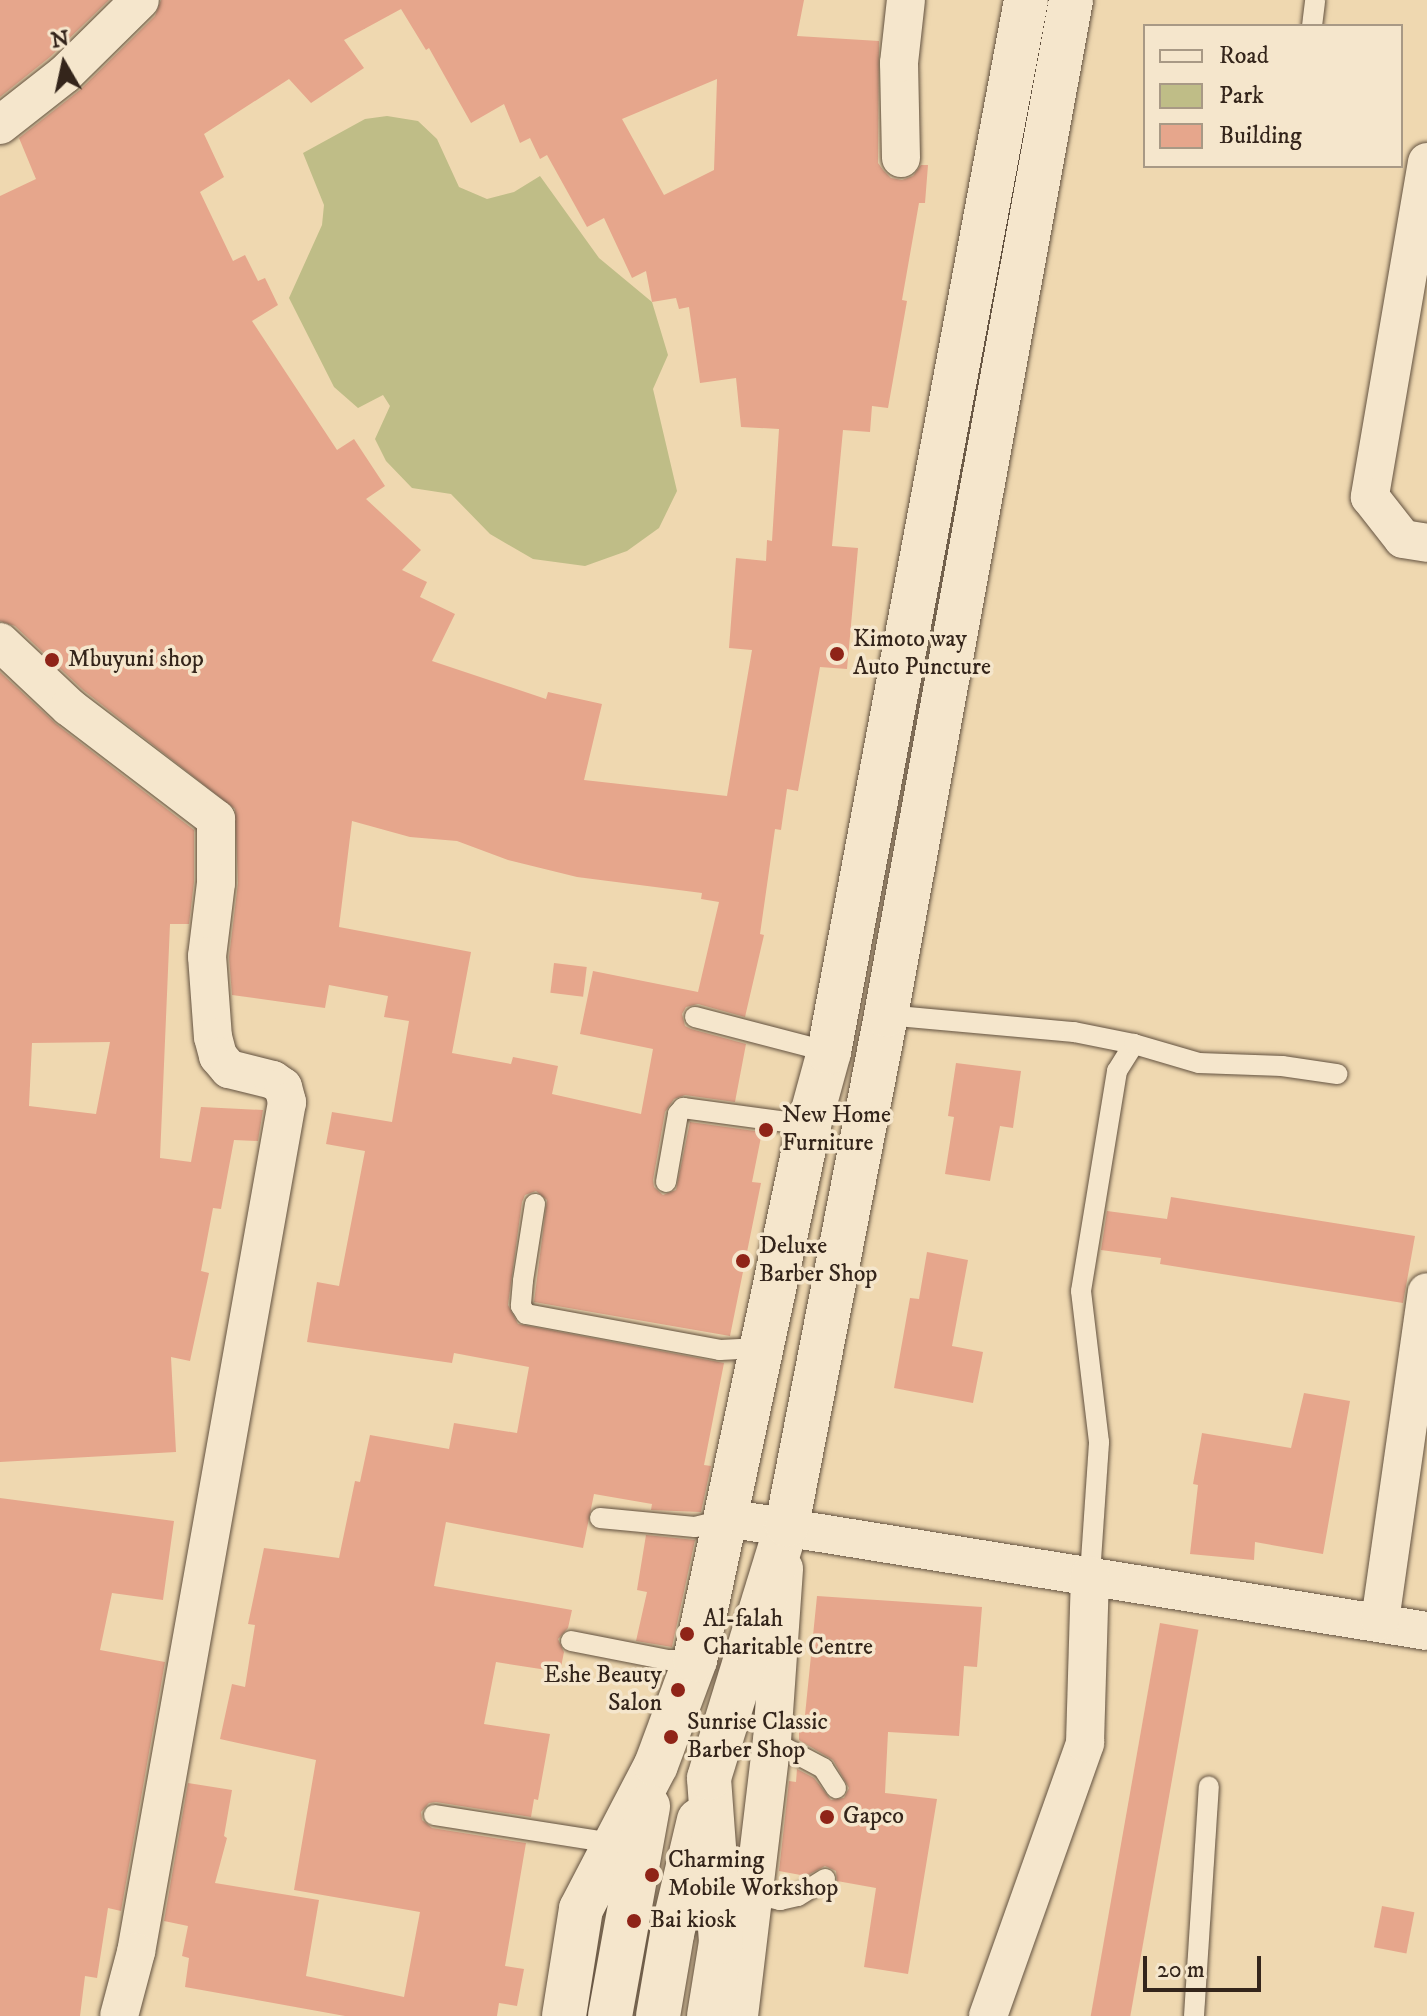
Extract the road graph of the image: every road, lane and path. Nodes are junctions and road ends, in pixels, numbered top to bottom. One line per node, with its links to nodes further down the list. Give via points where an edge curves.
1 (140, 0): 7 (street, via 65,74)
2 (906, 0): 8 (street, via 899,63)
3 (1026, 0): 15 (main road)
4 (1071, 0): 12 (main road)
5 (1315, 0): 6 (lane)
6 (1312, 24)
7 (0, 125)
8 (901, 158)
9 (1427, 162): 10 (street, via 1370,497 1403,539)
10 (1427, 543)
11 (0, 642): 39 (street, via 80,716 216,819 216,883 207,956 213,1037 218,1056 229,1069 273,1080 283,1087 287,1102 139,1939)
12 (886, 1015): 14 (lane, via 1074,1032); 24 (main road)
13 (695, 1017): 15 (lane)
14 (1134, 1044): 16 (lane, via 1199,1063); 25 (lane, via 1117,1071 1081,1291 1099,1442)
15 (829, 1052): 17 (main road)
16 (1337, 1074)
17 (809, 1125): 18 (lane, via 683,1108); 21 (main road)
18 (666, 1182)
19 (535, 1204): 21 (lane, via 523,1281 521,1306 526,1314 720,1350)
20 (1427, 1292): 26 (street)
21 (760, 1348): 23 (main road)
22 (600, 1518): 23 (lane, via 695,1527)
23 (727, 1518): 24 (street); 29 (main road)
24 (787, 1525): 25 (street); 30 (street); 32 (main road)
25 (1090, 1575): 26 (street); 45 (street, via 1085,1743)
26 (1380, 1621): 27 (street)
27 (1427, 1631)
28 (571, 1641): 29 (lane, via 668,1660)
29 (695, 1660): 31 (main road)
30 (772, 1741): 34 (lane, via 823,1768); 38 (street)
31 (656, 1765): 36 (main road); 41 (main road)
32 (709, 1778): 42 (main road); 43 (main road, via 721,1942)
33 (1209, 1786): 46 (lane)
34 (836, 1788)
35 (434, 1815): 36 (lane)
36 (613, 1843): 40 (main road, via 581,1909)
37 (825, 1879): 38 (lane, via 780,1900)
38 (754, 1894): 44 (street)
39 (119, 2016)
40 (564, 2016)
41 (610, 2016)
42 (658, 2016)
43 (709, 2016)
44 (739, 2016)
45 (988, 2016)
46 (1194, 2016)

